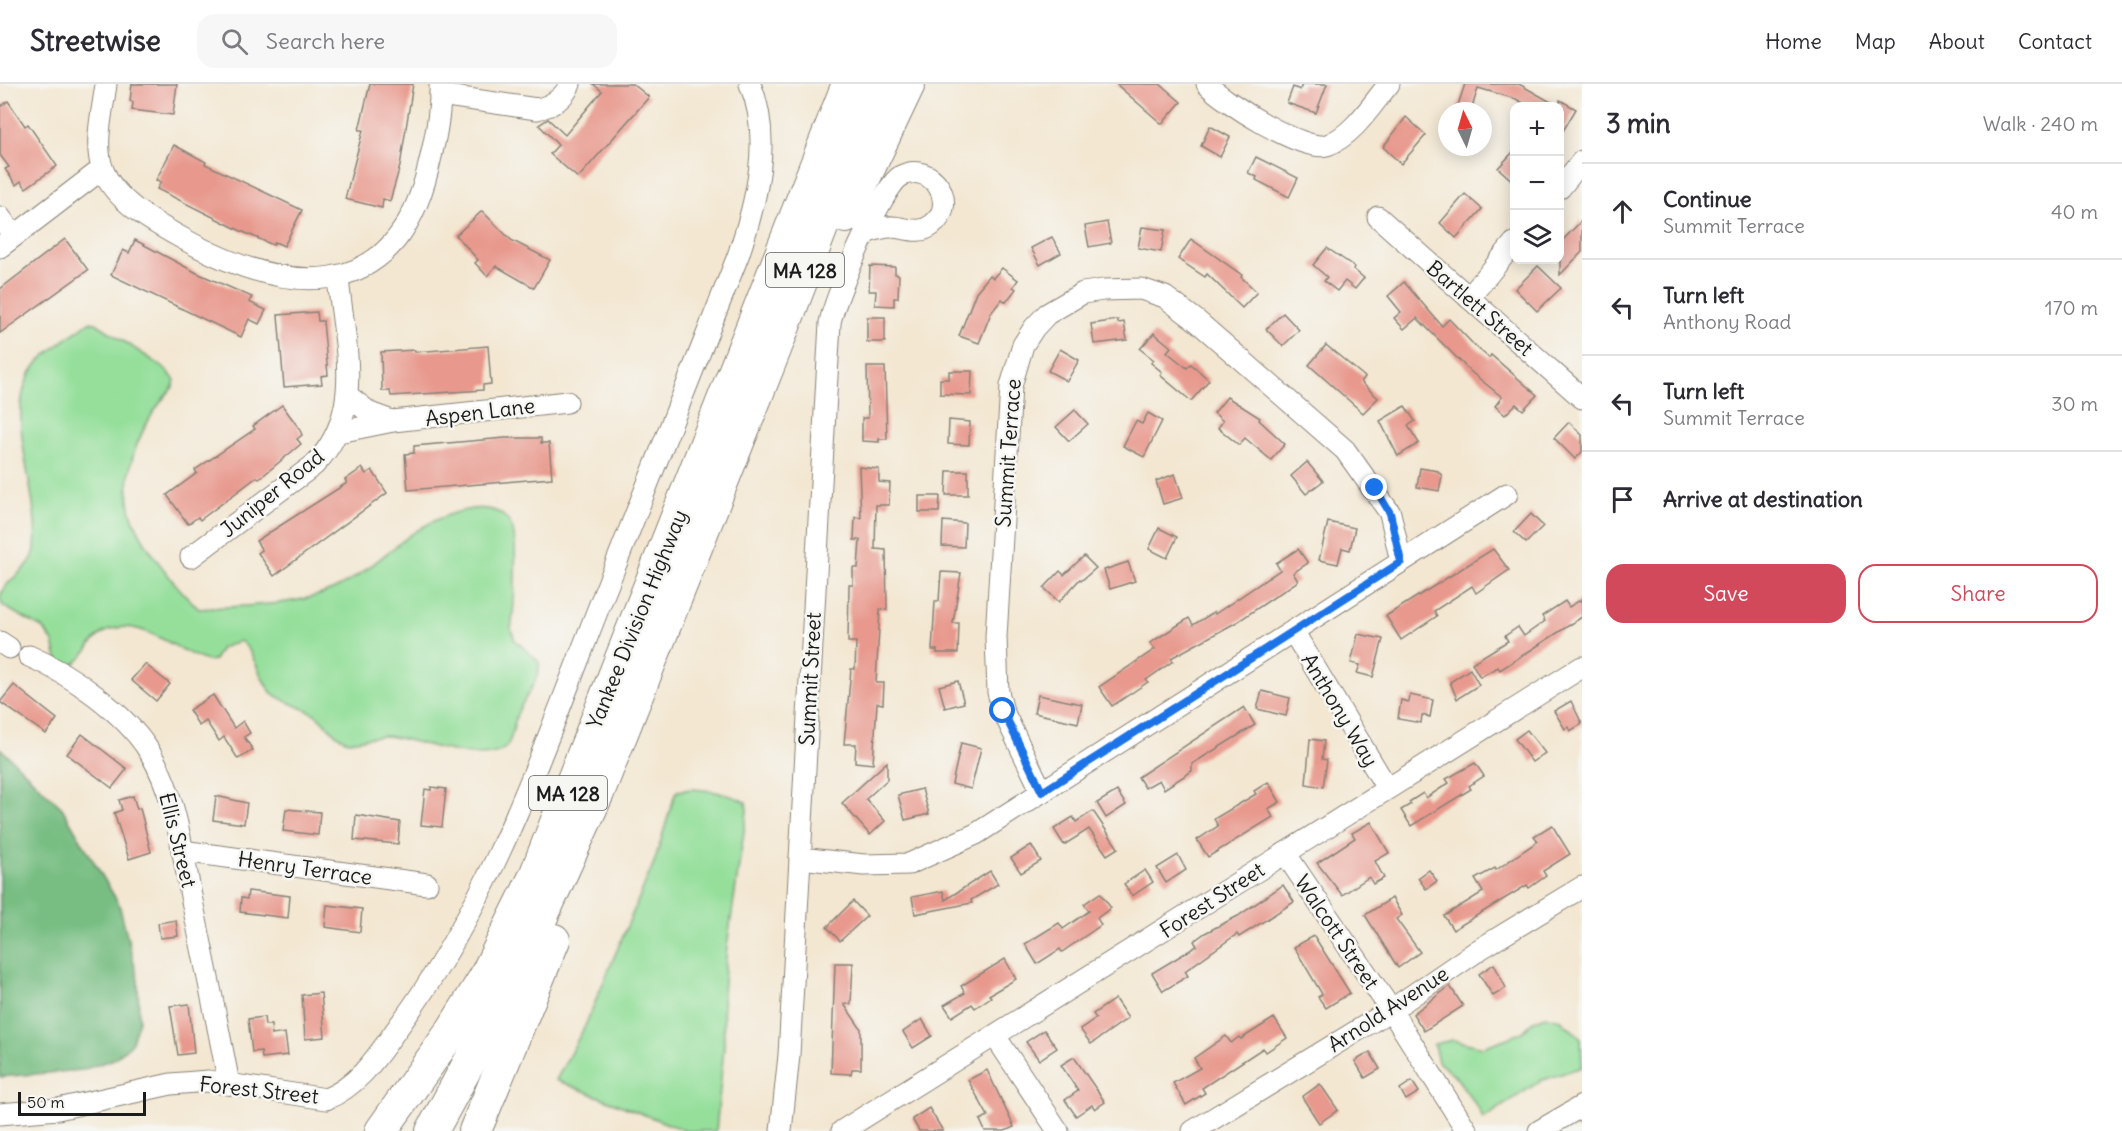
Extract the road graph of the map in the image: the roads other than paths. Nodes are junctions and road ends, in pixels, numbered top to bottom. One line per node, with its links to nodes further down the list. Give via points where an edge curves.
1 (106, 84): 11 (street, via 99,149)
2 (570, 84): 9 (street, via 559,99 537,109)
3 (750, 84): 43 (street, Yankee Division Highway, via 758,113 760,168 742,245 516,816 485,886 431,982 360,1077)
4 (848, 84): 46 (highway, Yankee Division Highway / MA 128, via 535,876 483,979 451,1032)
5 (877, 84): 25 (highway, Yankee Division Highway / MA 128)
6 (909, 84): 25 (highway)
7 (1207, 84): 8 (street, via 1274,128 1314,146 1326,146 1348,131)
8 (1389, 84)
9 (440, 90): 18 (street, via 434,147 414,213 394,243 379,257)
10 (1582, 161): 12 (street)
11 (102, 170): 16 (street); 18 (street, via 116,190 138,209 209,252 272,274)
12 (1564, 183)
13 (0, 217): 16 (street)
14 (1378, 217): 19 (street, Bartlett Street)
15 (866, 233): 37 (street, Summit Street, via 836,297 830,323)
16 (7, 242)
17 (1510, 249): 19 (street)
18 (338, 278): 20 (street, Juniper Road)
19 (1468, 298): 21 (street, Bartlett Street)
20 (347, 395): 23 (street, Aspen Lane, via 370,413); 24 (street, Juniper Road)
21 (1582, 398)
22 (567, 402): 23 (street, Aspen Lane)
23 (393, 421): 24 (street, Aspen Lane)
24 (339, 432): 27 (street, Juniper Road, via 314,465)
25 (733, 456): 32 (highway, Yankee Division Highway / MA 128)
26 (1507, 494): 28 (street)
27 (191, 557)
28 (1401, 562): 29 (street); 34 (street, Summit Terrace, via 1390,513 1345,450 1165,297 1141,289 1102,290 1083,293 1047,314 1023,345 1011,386 996,637 998,692 1003,711)
29 (1293, 631): 33 (street, Anthony Way); 34 (street)
30 (29, 656): 35 (street, Ellis Street, via 89,692 137,734 166,788)
31 (1582, 667): 33 (street, Forest Street)
32 (632, 709): 47 (highway, Yankee Division Highway / MA 128, via 546,914); 48 (highway, via 549,955)
33 (1387, 788): 36 (street, Forest Street)
34 (1042, 792): 37 (street, via 976,834 909,864 864,865)
35 (182, 851): 38 (street, Henry Terrace); 42 (street, Ellis Street)
36 (1285, 854): 40 (street, Walcott Street); 41 (street, Forest Street)
37 (800, 858): 49 (street, Summit Street)
38 (427, 884)
39 (1582, 887): 40 (street, Arnold Avenue, via 1480,949)
40 (1391, 1010): 52 (street, Arnold Avenue); 53 (street, Walcott Street)
41 (995, 1036): 50 (street, Forest Street); 51 (street)
42 (229, 1084): 43 (street, Forest Street, via 310,1098); 45 (street, Forest Street, via 171,1084 68,1107)
43 (339, 1093)
44 (1582, 1106): 54 (street)
45 (0, 1114)
46 (381, 1131)
47 (432, 1131)
48 (475, 1131)
49 (781, 1131)
50 (842, 1131)
51 (1058, 1131)
52 (1193, 1131)
53 (1467, 1131)
54 (1539, 1131)

